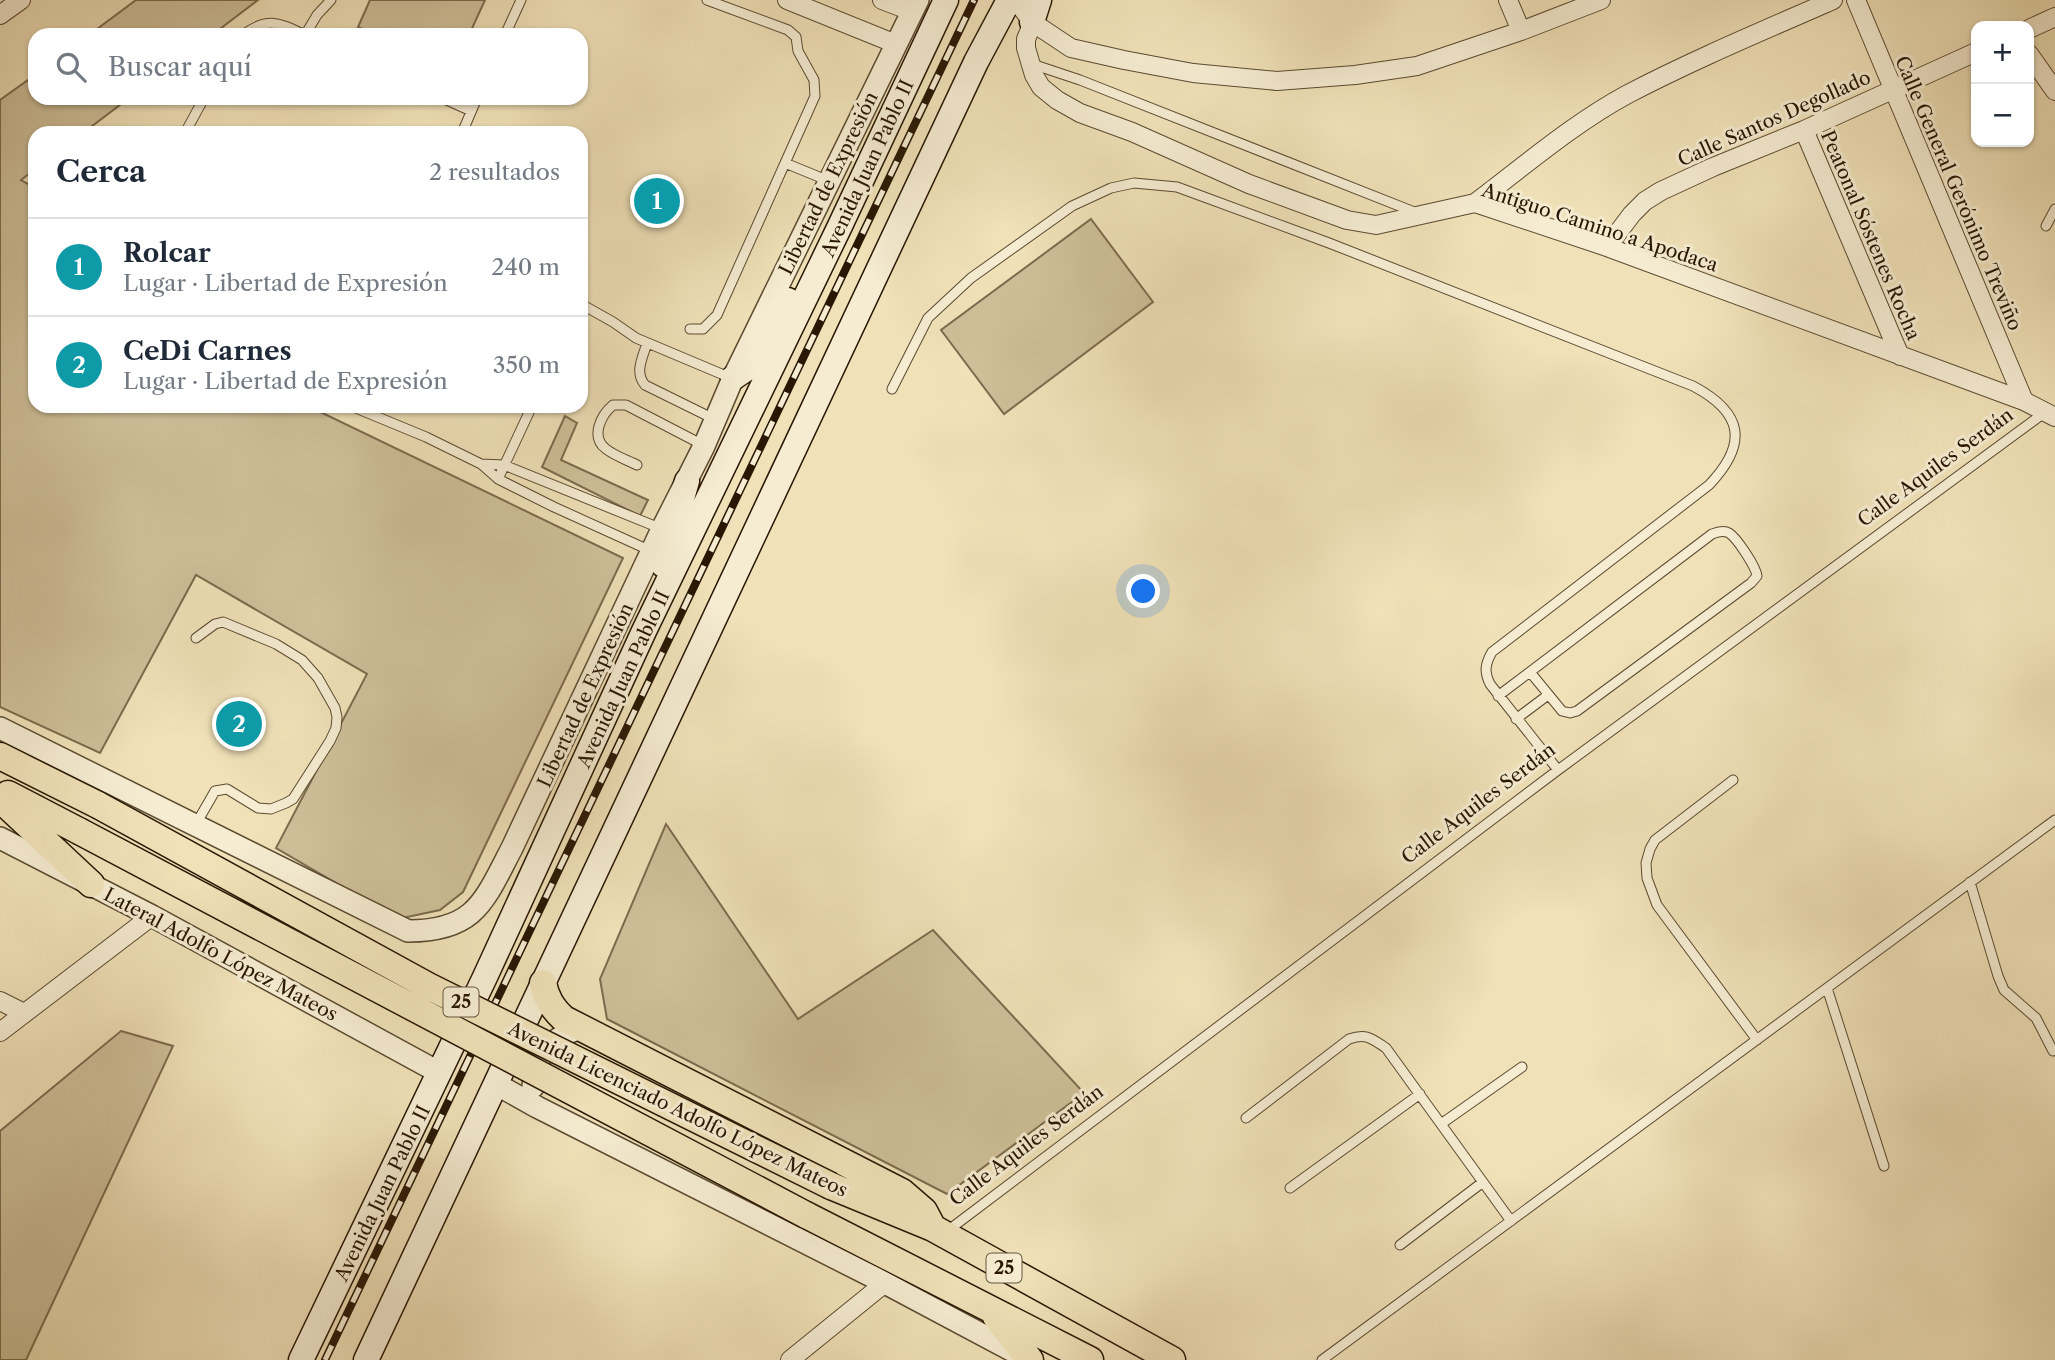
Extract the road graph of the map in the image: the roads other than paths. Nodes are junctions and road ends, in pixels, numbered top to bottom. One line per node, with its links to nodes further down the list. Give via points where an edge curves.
1 (21, 0): 16 (street)
2 (331, 0): 21 (lane)
3 (521, 0): 22 (lane)
4 (707, 0): 37 (lane, via 788,30 798,41 798,51 814,80 815,96)
5 (787, 0): 24 (street)
6 (882, 0): 14 (street)
7 (946, 0): 43 (main road, Avenida Juan Pablo II)
8 (1009, 0): 82 (main road)
9 (1016, 0): 15 (street)
10 (1508, 0): 23 (street)
11 (1601, 0): 23 (street)
12 (1833, 0): 39 (street, via 1627,95)
13 (1856, 0): 28 (street, Calle General Gerónimo Treviño)
14 (914, 6): 24 (street, Libertad de Expresión)
15 (1038, 7): 23 (street, via 1071,48 1193,73 1277,81 1417,66); 27 (street, via 1026,38)
16 (0, 15)
17 (2055, 17): 18 (street)
18 (2034, 27)
19 (254, 28): 20 (lane, via 268,22)
20 (289, 28)
21 (309, 28)
22 (508, 28)
23 (1521, 31)
24 (896, 44): 38 (street, Libertad de Expresión)
25 (1971, 54): 28 (street, Calle Santos Degollado)
26 (2034, 61): 29 (street)
27 (1029, 62): 41 (lane); 41 (street, Antiguo Camino a Apodaca, via 1041,87 1080,113 1249,184 1357,222 1376,225)
28 (1892, 89): 36 (street, Calle Santos Degollado); 51 (street, Calle General Gerónimo Treviño)
29 (2055, 91)
30 (200, 105): 34 (lane)
31 (458, 105): 33 (lane)
32 (474, 105): 33 (lane)
33 (471, 111): 35 (lane)
34 (189, 126)
35 (465, 126)
36 (1804, 130): 44 (street, Calle Santos Degollado, via 1661,191 1632,214); 48 (street, Peatonal Sóstenes Rocha)
37 (785, 163): 38 (lane); 46 (lane, via 717,315 703,329)
38 (829, 181): 49 (street, Libertad de Expresión)
39 (1475, 203): 41 (street, Antiguo Camino a Apodaca); 44 (street, Antiguo Camino a Apodaca)
40 (2055, 209): 42 (lane)
41 (1422, 215)
42 (2046, 226)
43 (839, 228): 49 (main road, via 814,256 749,368); 64 (main road, Avenida Juan Pablo II)
44 (1607, 247): 48 (street, Antiguo Camino a Apodaca)
45 (588, 308): 47 (lane)
46 (690, 329)
47 (647, 343): 49 (lane); 55 (lane, via 639,372 645,385)
48 (1900, 356): 51 (street, Antiguo Camino a Apodaca)
49 (733, 378): 55 (street, Libertad de Expresión)
50 (892, 389): 68 (lane, via 928,318 971,278 1072,206 1134,183 1177,187 1308,235 1708,394 1732,419 1737,437 1723,470 1492,652 1486,676)
51 (2025, 401): 54 (street, Antiguo Camino a Apodaca)
52 (368, 413): 57 (lane)
53 (529, 413): 58 (lane)
54 (2050, 415): 72 (lane, Calle Aquiles Serdán)
55 (716, 420): 56 (street, Libertad de Expresión)
56 (704, 446): 59 (lane, via 626,405 613,405 598,428 600,441 606,450); 61 (street, Libertad de Expresión)
57 (481, 464): 58 (lane); 60 (lane)
58 (504, 465): 60 (lane); 62 (lane)
59 (637, 465)
60 (498, 479): 63 (lane)
61 (687, 481): 62 (street, Libertad de Expresión); 64 (main road)
62 (662, 529): 63 (street, Libertad de Expresión)
63 (652, 552): 77 (street, Libertad de Expresión, via 502,867 485,899 462,921 428,931 408,931)
64 (644, 631): 91 (main road, Avenida Juan Pablo II)
65 (195, 638): 77 (lane, via 223,622 276,644 313,671 337,716 330,741 293,799 271,810 222,789 215,791)
66 (1530, 672): 67 (lane); 67 (lane, via 1712,534 1729,533 1755,567 1757,576 1751,583 1577,711 1562,711); 68 (lane)
67 (1548, 695): 69 (lane)
68 (1498, 696): 69 (lane)
69 (1516, 719): 72 (lane)
70 (0, 728): 77 (street, Libertad de Expresión)
71 (0, 756): 101 (main road, Avenida Licenciado Adolfo López Mateos / 25, bridge, via 428,986 831,1186)
72 (1558, 769): 101 (lane, Calle Aquiles Serdán)
73 (1733, 780): 88 (lane, via 1656,840 1648,856 1647,878 1657,905)
74 (0, 789): 104 (main road, Avenida Licenciado Adolfo López Mateos / 25, bridge)
75 (0, 799): 80 (main road)
76 (2055, 820): 79 (lane)
77 (196, 824)
78 (0, 838): 80 (street, Lateral Adolfo López Mateos)
79 (1970, 882): 83 (lane); 89 (lane, via 2004,990 2036,1018)
80 (91, 884): 81 (street, Lateral Adolfo López Mateos)
81 (152, 916): 85 (street); 91 (street, Lateral Adolfo López Mateos)
82 (543, 983): 86 (main road, via 554,1010); 92 (main road)
83 (1828, 988): 88 (lane); 97 (lane)
84 (0, 1000): 85 (street)
85 (24, 1013): 87 (street)
86 (580, 1028): 94 (street, via 550,1044 540,1057 534,1073); 101 (main road, via 902,1192)
87 (0, 1032)
88 (1757, 1040): 100 (lane)
89 (2053, 1051)
90 (1522, 1067): 96 (lane)
91 (440, 1073): 105 (main road, Avenida Juan Pablo II)
92 (496, 1084): 94 (street); 106 (main road)
93 (1420, 1094): 95 (lane, via 1386,1048 1360,1035); 96 (lane); 99 (lane)
94 (537, 1107): 103 (street)
95 (1246, 1118)
96 (1441, 1124): 98 (lane)
97 (1884, 1166)
98 (1483, 1182): 100 (lane); 102 (lane)
99 (1290, 1188)
100 (1511, 1221): 111 (lane)
101 (938, 1231): 110 (main road, Avenida Licenciado Adolfo López Mateos / 25)
102 (1399, 1245)
103 (885, 1283): 107 (street); 108 (street)
104 (991, 1310): 108 (main road); 109 (main road, Avenida Licenciado Adolfo López Mateos / 25)
105 (301, 1360)
106 (366, 1360)
107 (790, 1360)
108 (1030, 1360)
109 (1090, 1360)
110 (1172, 1360)
111 (1322, 1360)

